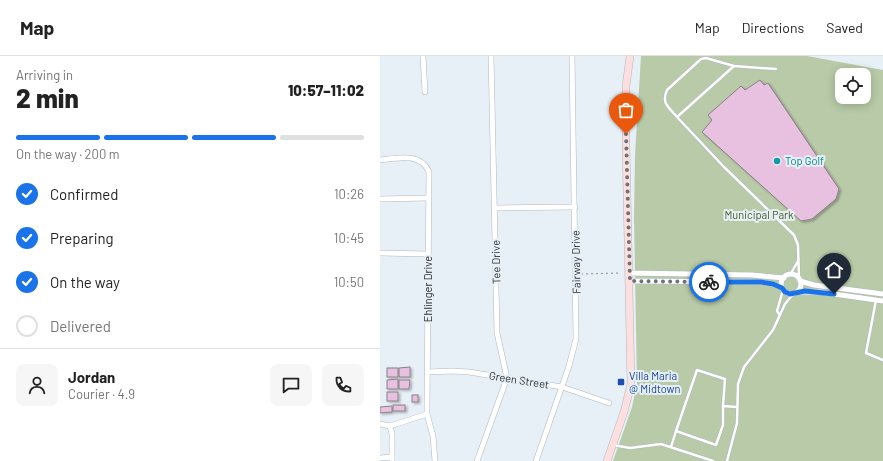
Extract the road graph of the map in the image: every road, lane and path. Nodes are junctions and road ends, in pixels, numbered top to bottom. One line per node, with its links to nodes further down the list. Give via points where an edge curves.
1 (423, 56): 7 (street)
2 (492, 56): 13 (street, Tee Drive)
3 (572, 56): 12 (street, Fairway Drive)
4 (630, 56): 18 (main road, via 626,86)
5 (734, 66): 6 (lane); 8 (lane); 8 (lane, via 706,58 701,59 666,90 665,103)
6 (776, 69)
7 (425, 92)
8 (678, 117): 16 (lane, via 724,167 794,235 798,245)
9 (380, 160): 10 (street, Ehlinger Drive, via 413,158 424,163 429,172)
10 (428, 198): 11 (street); 15 (street, Ehlinger Drive)
11 (380, 200)
12 (575, 207): 13 (street); 19 (street, Fairway Drive)
13 (495, 208): 32 (street, Tee Drive, via 497,333)
14 (380, 253): 15 (street)
15 (428, 254): 31 (street, Ehlinger Drive)
16 (798, 261): 20 (lane); 22 (lane)
17 (620, 273): 19 (path)
18 (629, 273): 21 (street, via 744,274); 23 (main road)
19 (576, 274): 33 (street, Fairway Drive, via 576,340)
20 (790, 275): 21 (street); 22 (street)
21 (784, 278): 24 (street)
22 (800, 280): 25 (street, via 801,287); 26 (street, via 814,285)
23 (630, 281): 24 (street, via 761,282); 41 (main road, via 631,384)
24 (783, 289): 25 (street, via 787,293); 29 (lane, via 777,311)
25 (795, 293): 27 (street, via 820,292); 29 (lane)
26 (883, 294)
27 (876, 300): 28 (street); 30 (lane, via 866,353)
28 (883, 301)
29 (779, 314): 36 (lane, via 773,330 744,366 738,384)
30 (883, 360)
31 (428, 372): 32 (street, Green Street, via 453,371); 37 (street, Ehlinger Drive)
32 (507, 378): 33 (street, Green Street); 46 (street)
33 (562, 387): 34 (street, Green Street); 47 (street, Fairway Drive)
34 (609, 403)
35 (723, 406): 36 (lane); 40 (lane, via 724,424 716,445); 40 (lane, via 724,379 698,370)
36 (737, 407): 50 (lane, via 737,423)
37 (427, 414): 39 (street); 45 (street, Ehlinger Drive, via 433,436)
38 (380, 424): 39 (street)
39 (390, 426): 44 (street)
40 (676, 431): 42 (lane)
41 (612, 445): 42 (lane, via 630,448 661,444); 48 (main road)
42 (671, 447): 49 (lane)
43 (380, 458): 44 (street)
44 (392, 459)
45 (435, 461)
46 (477, 461)
47 (536, 461)
48 (607, 461)
49 (713, 461)
50 (727, 461)

